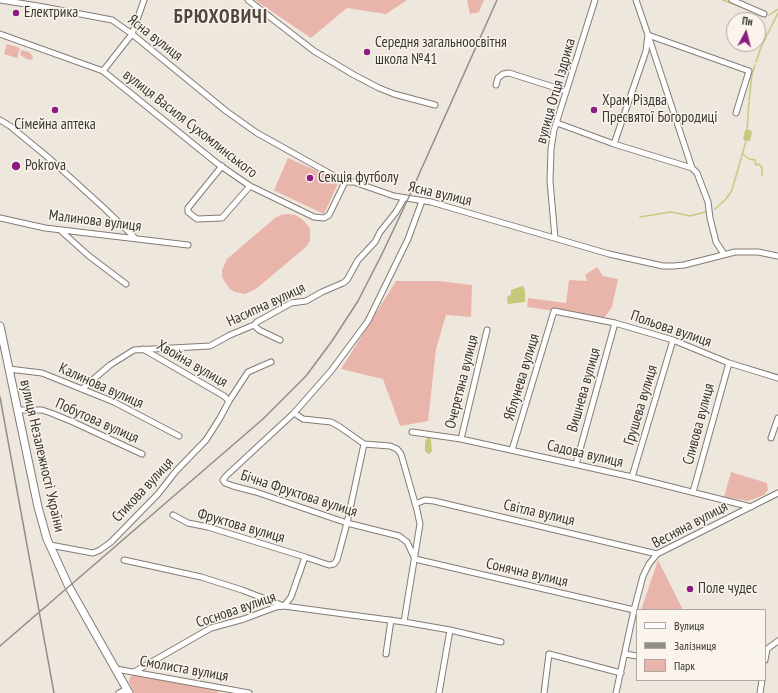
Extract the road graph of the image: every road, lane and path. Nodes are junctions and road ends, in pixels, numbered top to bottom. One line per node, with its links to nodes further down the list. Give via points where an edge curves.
1 (0, 0): 9 (street, Ясна вулиця, via 112,20)
2 (144, 0): 9 (street)
3 (248, 0): 14 (street, via 314,51 348,72 394,94)
4 (595, 0): 13 (street, вулиця Отця Іздрика)
5 (636, 0): 10 (street)
6 (732, 0): 7 (street)
7 (759, 12)
8 (0, 34): 11 (street, вулиця Василя Сухомлинського)
9 (132, 34): 11 (street); 21 (street, Ясна вулиця, via 226,111 257,133)
10 (648, 34): 15 (street, via 749,71); 18 (street, via 646,51); 20 (street)
11 (103, 71): 19 (street, вулиця Василя Сухомлинського)
12 (496, 85): 13 (street, via 498,78 509,73)
13 (566, 91): 17 (street, вулиця Отця Іздрика)
14 (435, 105)
15 (736, 113)
16 (0, 120): 27 (street, via 50,159)
17 (557, 123): 18 (street); 28 (street, вулиця Отця Іздрика, via 550,149)
18 (614, 144): 20 (street)
19 (222, 166): 22 (street, вулиця Василя Сухомлинського); 22 (street, via 188,208 188,212 197,219 222,218)
20 (692, 168): 30 (street, via 697,173 708,202 716,242)
21 (345, 182): 22 (street, вулиця Василя Сухомлинського, via 332,211 326,217 320,218); 23 (street, Ясна вулиця, via 354,182)
22 (250, 186)
23 (404, 198): 24 (street, Ясна вулиця); 36 (street, Насипна вулиця, via 375,242 358,260 347,280 306,301 291,303)
24 (422, 201): 28 (street, Ясна вулиця); 48 (street, via 408,239 368,321 331,371)
25 (0, 218): 26 (street, Малинова вулиця)
26 (60, 230): 27 (street, Малинова вулиця); 32 (street)
27 (134, 238): 29 (street, Малинова вулиця)
28 (555, 238): 30 (street, Ясна вулиця, via 663,266 684,265)
29 (188, 245)
30 (724, 254): 31 (street, Ясна вулиця, via 744,251)
31 (778, 256)
32 (126, 284)
33 (554, 311): 34 (street, Польова вулиця); 55 (street, Яблунева вулиця)
34 (615, 323): 39 (street, Польова вулиця); 57 (street, Вишнева вулиця)
35 (0, 326): 43 (main road, вулиця Незалежності України)
36 (254, 326): 38 (street); 40 (street, Насипна вулиця, via 210,346)
37 (487, 330): 52 (street, Очеретяна вулиця)
38 (280, 340)
39 (673, 340): 42 (street, Польова вулиця); 58 (street, Грушева вулиця)
40 (142, 349): 45 (street, Насипна вулиця, via 134,350 110,365); 46 (street, Хвойна вулиця)
41 (271, 362): 46 (street, Стикова вулиця, via 248,372)
42 (729, 363): 44 (street, Польова вулиця); 59 (street, Сливова вулиця)
43 (9, 369): 45 (street, Калинова вулиця, via 42,373); 47 (main road, вулиця Незалежності України)
44 (778, 378)
45 (82, 389): 51 (street, Калинова вулиця, via 114,402)
46 (229, 401): 65 (street, Стикова вулиця, via 206,440 158,494 110,542 93,553)
47 (18, 410): 56 (street, Побутова вулиця, via 42,410); 65 (main road, вулиця Незалежності України, via 38,507)
48 (294, 413): 54 (street, via 302,419 331,422); 64 (street, Бічна Фруктова вулиця, via 223,480 233,486)
49 (778, 418): 53 (street)
50 (412, 432): 52 (street, Садова вулиця)
51 (179, 436)
52 (461, 438): 55 (street, Садова вулиця)
53 (771, 438)
54 (364, 444): 61 (street, via 390,446 401,454); 64 (street, Фруктова вулиця)
55 (512, 450): 57 (street, Садова вулиця)
56 (142, 454)
57 (576, 464): 58 (street, Садова вулиця)
58 (632, 477): 59 (street, Садова вулиця)
59 (693, 492): 62 (street, Садова вулиця)
60 (778, 493): 62 (street, Весняна вулиця)
61 (415, 504): 66 (street, Світла вулиця, via 425,500 434,501); 68 (street, via 420,524)
62 (751, 507): 66 (street, Весняна вулиця)
63 (173, 515): 67 (street, Фруктова вулиця, via 188,523)
64 (347, 523): 67 (street, Фруктова вулиця, via 334,564); 68 (street, Бічна Фруктова вулиця, via 399,536 407,542)
65 (50, 545): 81 (main road, вулиця Незалежності України, via 69,587)
66 (658, 554): 71 (street, Весняна вулиця, via 648,564)
67 (305, 557): 70 (street, via 291,596)
68 (415, 559): 71 (street, Сонячна вулиця); 73 (street)
69 (124, 560): 70 (street, via 201,577)
70 (284, 606): 72 (street, Соснова вулиця); 82 (street, Соснова вулиця, via 211,628)
71 (634, 610): 78 (street, Весняна вулиця)
72 (391, 620): 73 (street, Соснова вулиця); 77 (street)
73 (404, 622): 74 (street, Соснова вулиця)
74 (450, 630): 76 (street, Соснова вулиця); 89 (street)
75 (778, 641): 79 (street, via 767,649)
76 (501, 642)
77 (386, 654)
78 (625, 654): 80 (street); 83 (street, Весняна вулиця)
79 (766, 654)
80 (636, 656)
81 (116, 669): 82 (street, Смолиста вулиця); 85 (main road, вулиця Незалежності України)
82 (134, 672): 86 (street, Смолиста вулиця)
83 (622, 673): 90 (street, via 549,654); 91 (street, Весняна вулиця)
84 (762, 681): 92 (street)
85 (128, 691): 87 (street)
86 (223, 691): 88 (street, Смолиста вулиця)
87 (118, 693)
88 (249, 693)
89 (439, 693)
90 (544, 693)
91 (616, 693)
92 (760, 693)

